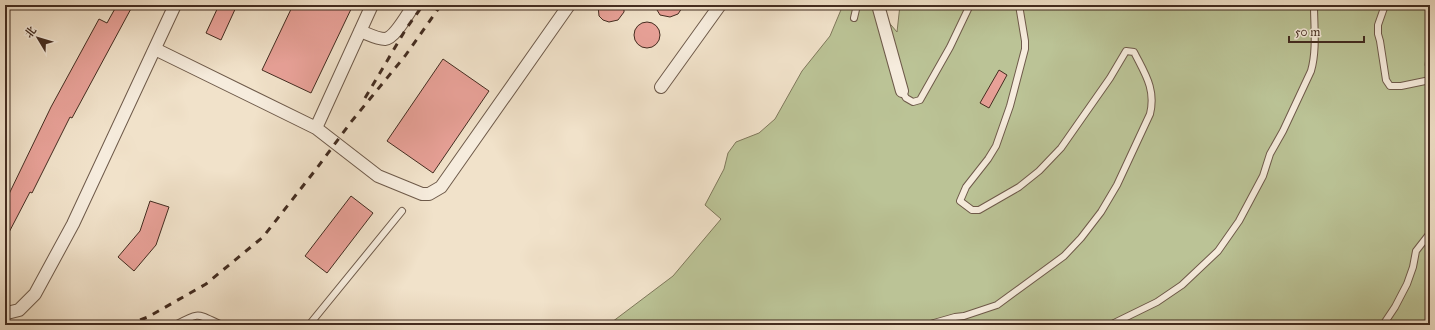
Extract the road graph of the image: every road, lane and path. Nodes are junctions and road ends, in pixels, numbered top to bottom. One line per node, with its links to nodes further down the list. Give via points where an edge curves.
1 (175, 5): 14 (street)
2 (372, 5): 13 (street)
3 (414, 5): 13 (street, via 389,38)
4 (569, 5): 18 (street, via 436,191 422,194 378,176)
5 (720, 5): 16 (street)
6 (857, 5): 12 (lane)
7 (878, 5): 17 (street)
8 (970, 5): 17 (lane, via 920,100 912,102)
9 (1019, 5): 25 (lane, via 1026,41 1010,106 996,146 966,187 960,201 972,210 979,210 1019,187 1038,171 1061,148 1126,51 1134,52 1148,80 1152,95 1150,114 1117,185 1101,212 1064,256 997,305)
10 (1314, 5): 26 (lane, via 1313,63 1270,154 1263,176 1239,220 1218,251 1182,285 1157,302)
11 (1385, 5): 15 (lane, via 1378,25 1378,34 1386,80 1390,86)
12 (854, 18)
13 (360, 31): 18 (street)
14 (155, 49): 18 (street); 21 (street, via 72,224 34,294 20,310)
15 (1430, 80)
16 (661, 87)
17 (902, 91)
18 (316, 128)
19 (402, 211): 24 (lane)
20 (1430, 233): 27 (lane, via 1416,251 1407,284)
21 (6, 313)
22 (175, 325): 23 (lane, via 192,316 203,315)
23 (222, 325)
24 (309, 325)
25 (927, 325)
26 (1110, 325)
27 (1383, 325)

